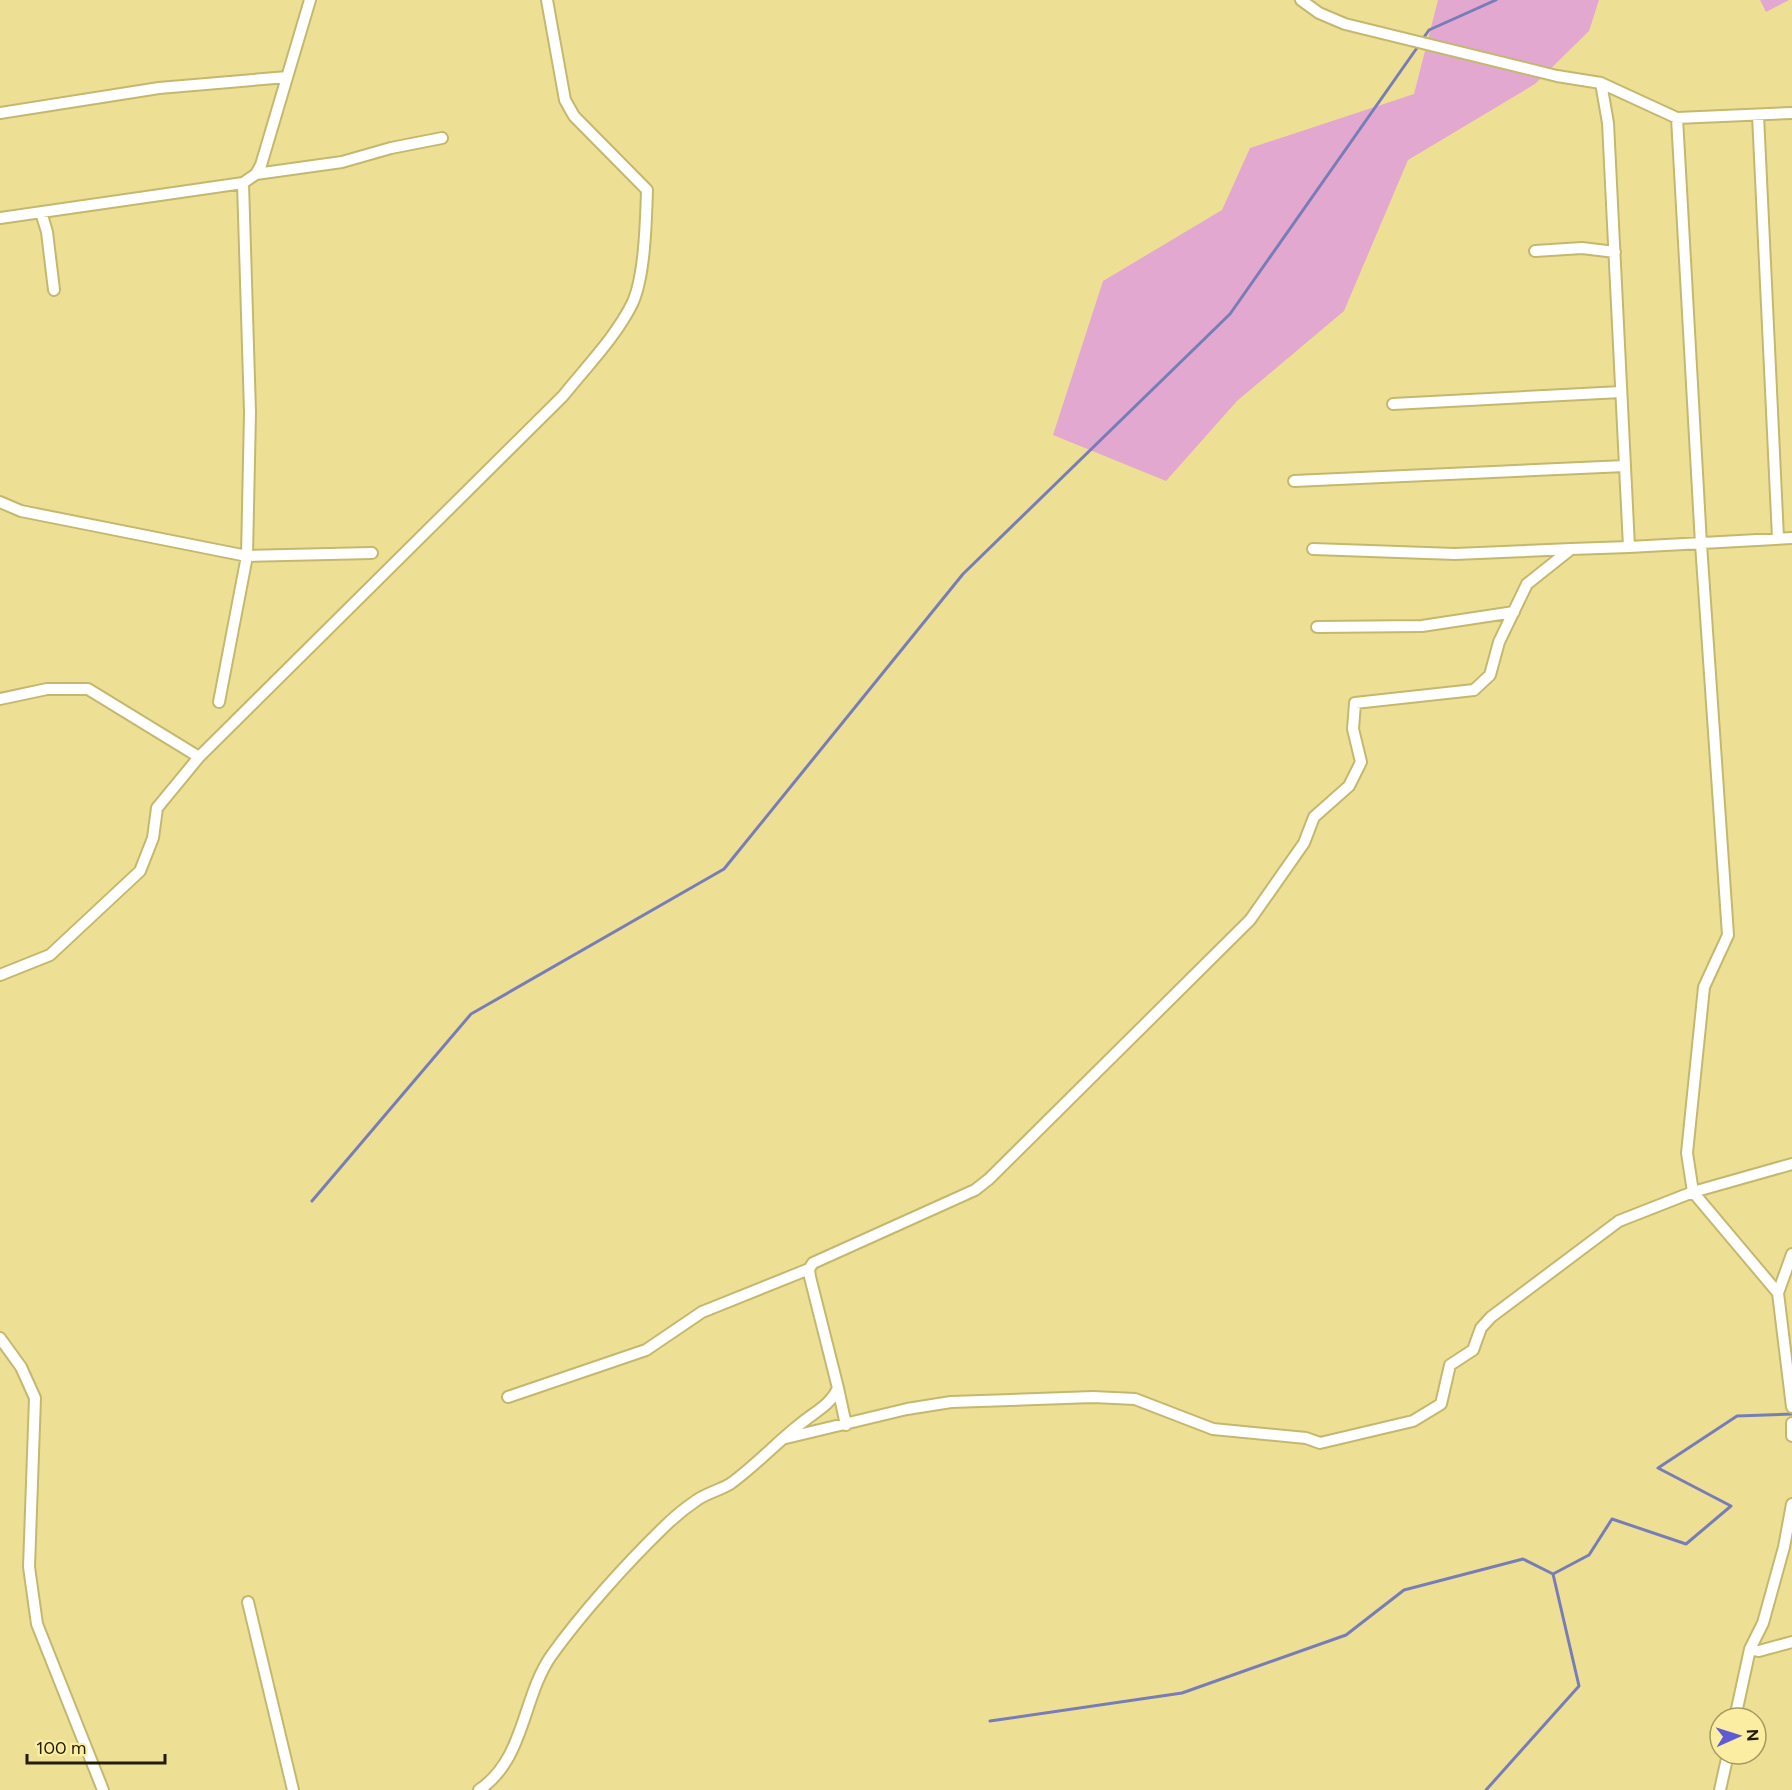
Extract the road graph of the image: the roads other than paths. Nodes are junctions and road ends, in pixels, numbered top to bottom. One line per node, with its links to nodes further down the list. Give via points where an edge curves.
1 (310, 0): 4 (street)
2 (547, 0): 35 (street, via 565,100 574,116 647,190 644,245 633,302 614,333 563,396)
3 (1301, 0): 5 (street, via 1345,24 1557,76)
4 (287, 77): 6 (street, via 159,88); 11 (street)
5 (1601, 83): 9 (street); 16 (street, via 1608,123)
6 (0, 113)
7 (1792, 113): 8 (street)
8 (1758, 115): 9 (street); 23 (street)
9 (1677, 118): 25 (street)
10 (442, 138): 11 (street, via 342,162)
11 (256, 174): 12 (street)
12 (243, 183): 13 (street); 30 (street, via 250,411)
13 (41, 212): 14 (street); 17 (street)
14 (0, 218)
15 (1535, 251): 16 (street, via 1582,248)
16 (1615, 252): 18 (street)
17 (54, 290)
18 (1622, 392): 19 (street); 20 (street)
19 (1393, 404)
20 (1625, 466): 21 (street); 26 (street)
21 (1294, 480)
22 (0, 502): 30 (street, via 21,511)
23 (1778, 538): 24 (street); 25 (street)
24 (1792, 538)
25 (1701, 544): 26 (street); 38 (street, via 1728,935 1704,987 1687,1153)
26 (1629, 547): 28 (street)
27 (1313, 549): 28 (street, via 1455,554)
28 (1571, 549): 31 (street, via 1527,584)
29 (372, 553): 30 (street)
30 (248, 556): 34 (street)
31 (1514, 612): 32 (street, via 1422,626); 40 (street, via 1499,642 1490,675 1474,690 1355,703 1353,729 1361,762 1349,786 1314,817 1304,843 1250,920 989,1179 975,1190 828,1254)
32 (1317, 627)
33 (0, 699): 35 (street, via 47,689 88,689)
34 (219, 702)
35 (199, 758): 36 (street, via 157,808 153,838 140,871 50,956)
36 (0, 975)
37 (1792, 1164): 38 (street)
38 (1693, 1192): 41 (street); 47 (street, via 1619,1221 1491,1317 1481,1328 1473,1350 1450,1365 1441,1404 1413,1420 1320,1443 1306,1438 1213,1429 1135,1399 1093,1397 951,1402)
39 (1792, 1254): 41 (street)
40 (809, 1269): 43 (street); 44 (street, via 702,1312 646,1350)
41 (1778, 1293): 45 (street)
42 (0, 1338): 56 (street, via 21,1367 35,1398 29,1567 37,1624)
43 (838, 1388): 47 (street); 49 (street, via 832,1401)
44 (508, 1397)
45 (1792, 1407)
46 (1792, 1423): 48 (street)
47 (846, 1425): 49 (street)
48 (1792, 1436)
49 (783, 1438): 58 (street, via 730,1483 698,1500 662,1529 593,1605 546,1665 535,1683 518,1740 505,1764)
50 (1792, 1504): 53 (street, via 1763,1623)
51 (248, 1602): 57 (street)
52 (1792, 1642): 53 (street, via 1759,1651)
53 (1750, 1648): 54 (street)
54 (1738, 1706)
55 (1725, 1766): 59 (street)
56 (103, 1790)
57 (292, 1790)
58 (479, 1790)
59 (1720, 1790)

